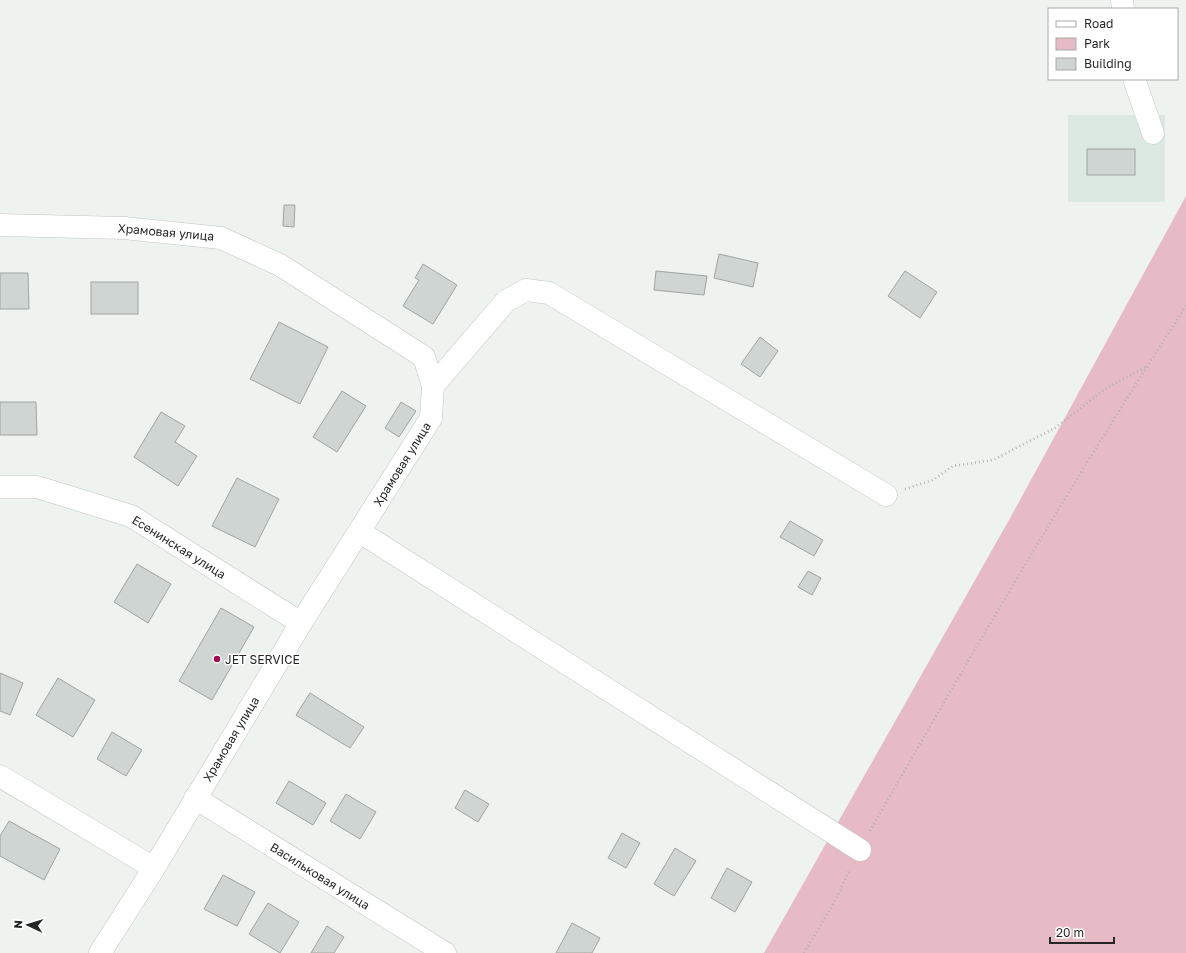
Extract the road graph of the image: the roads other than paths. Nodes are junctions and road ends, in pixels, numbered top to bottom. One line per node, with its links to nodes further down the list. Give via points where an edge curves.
1 (1134, 80): 2 (street)
2 (1153, 133)
3 (0, 225): 4 (street, Храмовая улица, via 124,228 221,238 280,265 424,357)
4 (433, 386): 6 (street, via 506,302 526,290 549,293); 7 (street, Храмовая улица, via 431,418)
5 (0, 487): 8 (street, Есенинская улица, via 37,486 131,516)
6 (886, 495)
7 (360, 532): 8 (street, Храмовая улица); 11 (street)
8 (301, 623): 10 (street, Храмовая улица)
9 (0, 776): 12 (street)
10 (195, 798): 12 (street, Храмовая улица); 14 (street, Васильковая улица)
11 (860, 850)
12 (154, 868): 13 (street, Храмовая улица)
13 (100, 953)
14 (445, 953)

